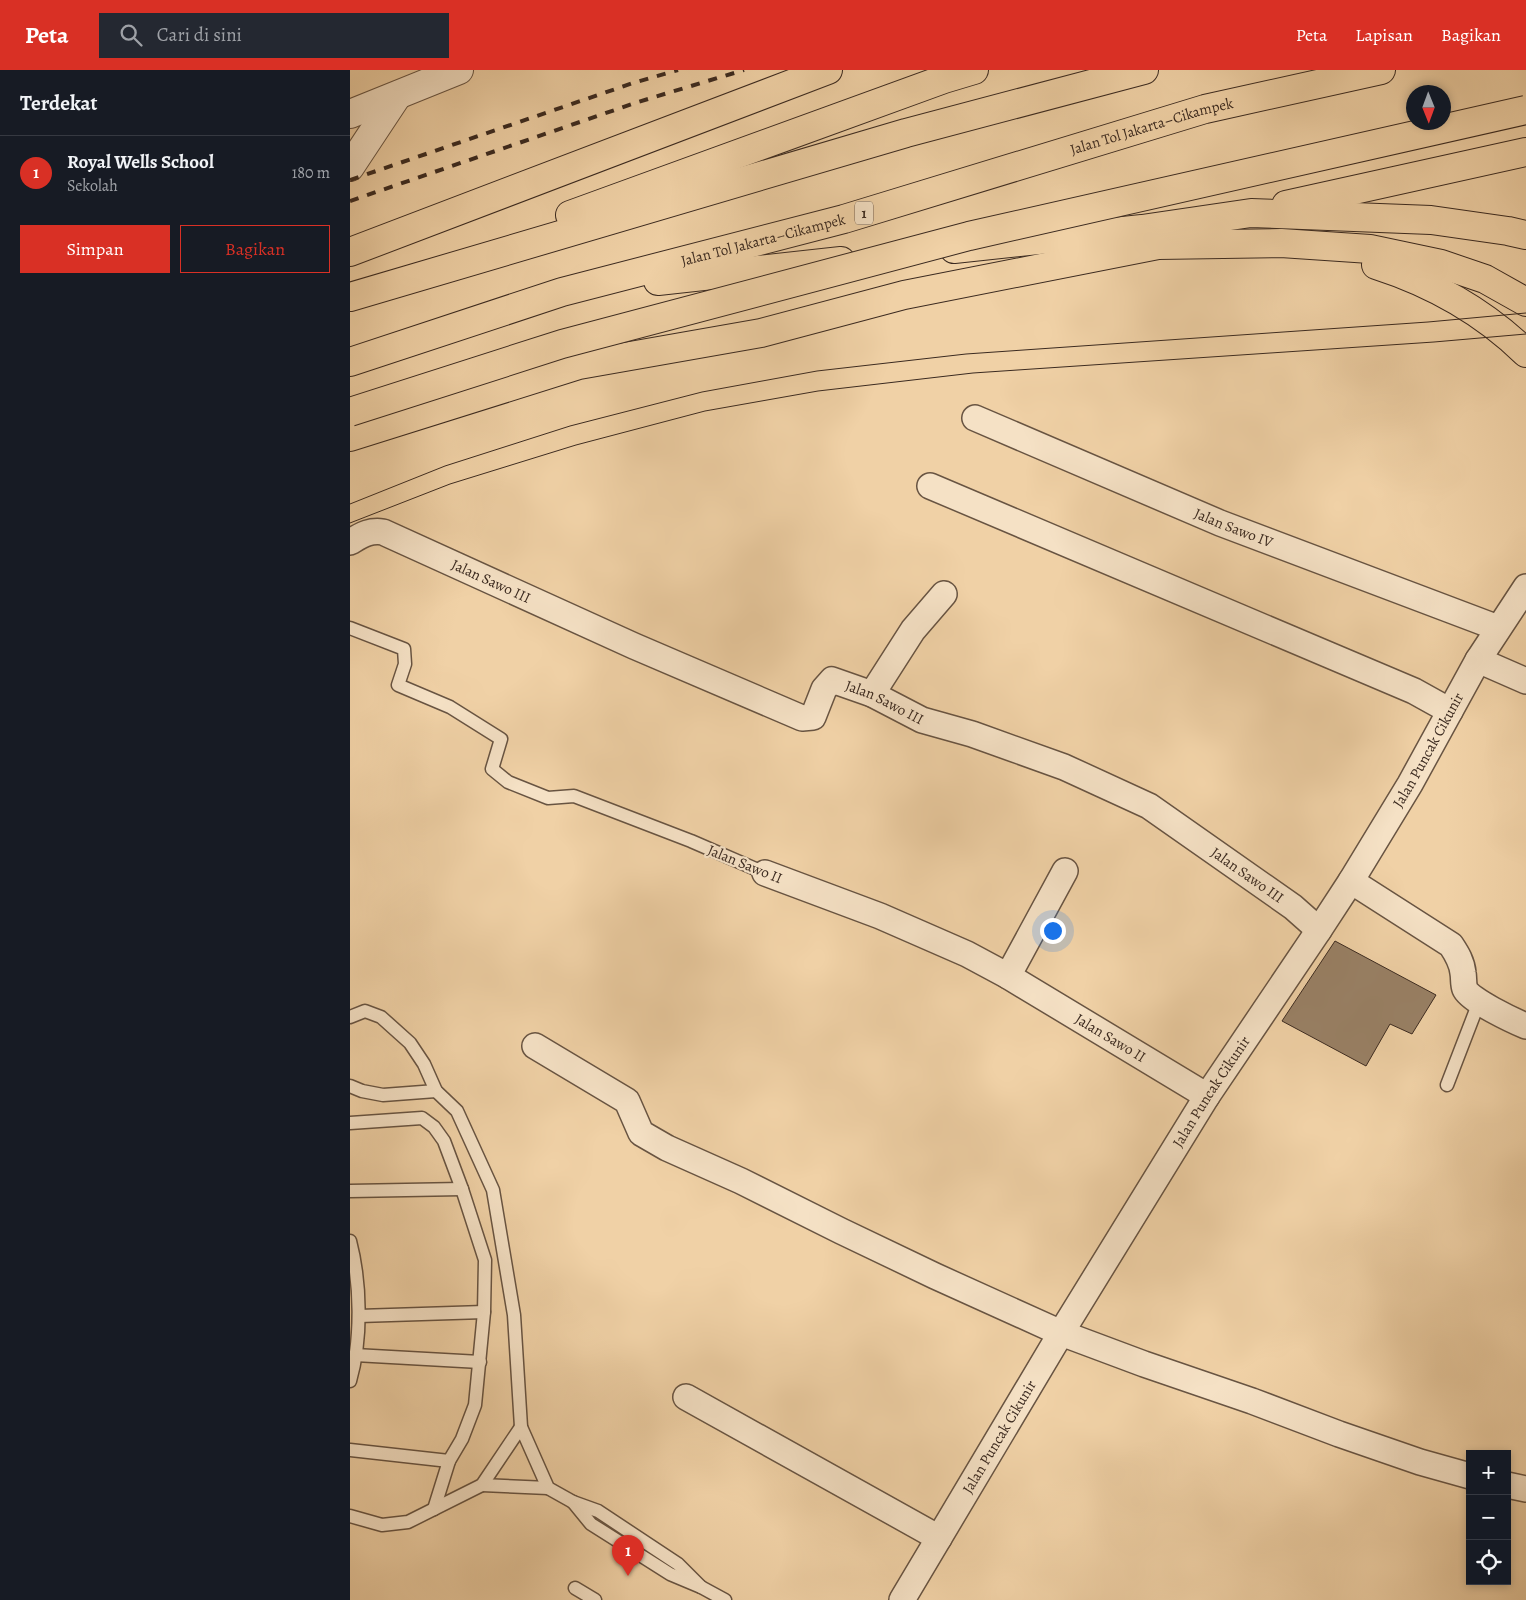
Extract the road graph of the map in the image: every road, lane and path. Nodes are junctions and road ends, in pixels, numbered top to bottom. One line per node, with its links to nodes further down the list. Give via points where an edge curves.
1 (459, 70): 7 (street)
2 (777, 70): 13 (highway, via 696,110 488,187)
3 (828, 70): 16 (highway)
4 (974, 70): 18 (highway)
5 (1144, 70): 18 (highway, via 906,133)
6 (1381, 70): 17 (highway, Jalan Tol Jakarta–Cikampek / 1, via 1205,109 844,219)
7 (397, 96): 9 (street); 11 (street)
8 (1526, 110): 22 (highway, bridge, via 969,236 562,344)
9 (350, 114)
10 (1526, 152): 12 (highway)
11 (350, 167)
12 (1251, 213): 14 (highway, via 1431,220); 17 (highway, via 1132,230)
13 (350, 232)
14 (1526, 235)
15 (1281, 243): 19 (highway, via 1370,249 1440,264 1485,279); 20 (highway, via 1349,256 1404,274 1457,301 1505,333); 24 (highway, via 1158,246 904,295 760,333 579,365)
16 (350, 252)
17 (562, 292): 21 (highway, Jalan Tol Jakarta–Cikampek / 1)
18 (350, 296)
19 (1526, 302)
20 (1526, 353)
21 (350, 362)
22 (350, 412)
23 (975, 418): 30 (street, Jalan Sawo IV, via 1220,523)
24 (350, 438)
25 (930, 486): 34 (street, via 1414,691)
26 (358, 537): 33 (street, Jalan Sawo III, via 374,531 383,532 802,718 813,717 824,689 832,680)
27 (1526, 587): 30 (street, Jalan Puncak Cikunir)
28 (944, 594): 33 (street, via 912,630)
29 (350, 628): 36 (lane, Jalan Sawo II, via 404,649 405,664 398,685 450,707 501,738 492,769 508,782 548,798 574,796)
30 (1498, 628): 31 (street, Jalan Puncak Cikunir)
31 (1478, 660): 32 (street); 34 (street, Jalan Puncak Cikunir)
32 (1526, 681)
33 (872, 694): 38 (street, Jalan Sawo III, via 922,720 1064,767 1149,806 1293,907)
34 (1450, 711): 37 (street, Jalan Puncak Cikunir)
35 (1066, 871): 39 (street)
36 (765, 873): 39 (street, Jalan Sawo II, via 880,916 967,954)
37 (1351, 881): 38 (street, Jalan Puncak Cikunir); 40 (street, via 1450,945 1461,964 1465,990)
38 (1320, 930): 47 (street, Jalan Puncak Cikunir)
39 (1008, 976): 47 (street, Jalan Sawo II)
40 (1479, 1002): 42 (street); 44 (lane)
41 (350, 1017): 46 (lane, via 365,1011 381,1017 410,1044 424,1064)
42 (1526, 1026)
43 (535, 1046): 54 (street, via 627,1102 641,1133 667,1148)
44 (1447, 1085)
45 (350, 1086): 46 (lane, via 383,1095)
46 (436, 1091): 59 (lane, via 457,1111 493,1190 514,1315)
47 (1207, 1096): 54 (street, Jalan Puncak Cikunir)
48 (350, 1122): 49 (lane, via 422,1118 434,1126 444,1142)
49 (462, 1189): 50 (lane); 52 (lane, via 485,1260)
50 (350, 1191)
51 (350, 1241): 53 (lane, via 356,1262)
52 (484, 1312): 53 (lane); 56 (lane)
53 (358, 1316): 55 (lane)
54 (1061, 1333): 62 (street, via 1339,1434); 69 (street, Jalan Puncak Cikunir)
55 (356, 1355): 56 (lane); 57 (lane)
56 (480, 1362): 61 (lane, via 475,1405 462,1439)
57 (350, 1381)
58 (686, 1397): 69 (street)
59 (522, 1427): 63 (lane); 65 (lane)
60 (350, 1450): 61 (lane)
61 (449, 1461): 67 (lane)
62 (1466, 1475)
63 (482, 1485): 65 (lane); 67 (lane)
64 (1511, 1486): 66 (street)
65 (548, 1488): 72 (lane, via 598,1511 678,1564 701,1587)
66 (1526, 1489)
67 (434, 1509): 68 (lane, via 408,1522 382,1525)
68 (350, 1516)
69 (939, 1538): 73 (street, Jalan Puncak Cikunir)
70 (575, 1588): 71 (lane)
71 (595, 1600)
72 (726, 1600)
73 (902, 1600)

